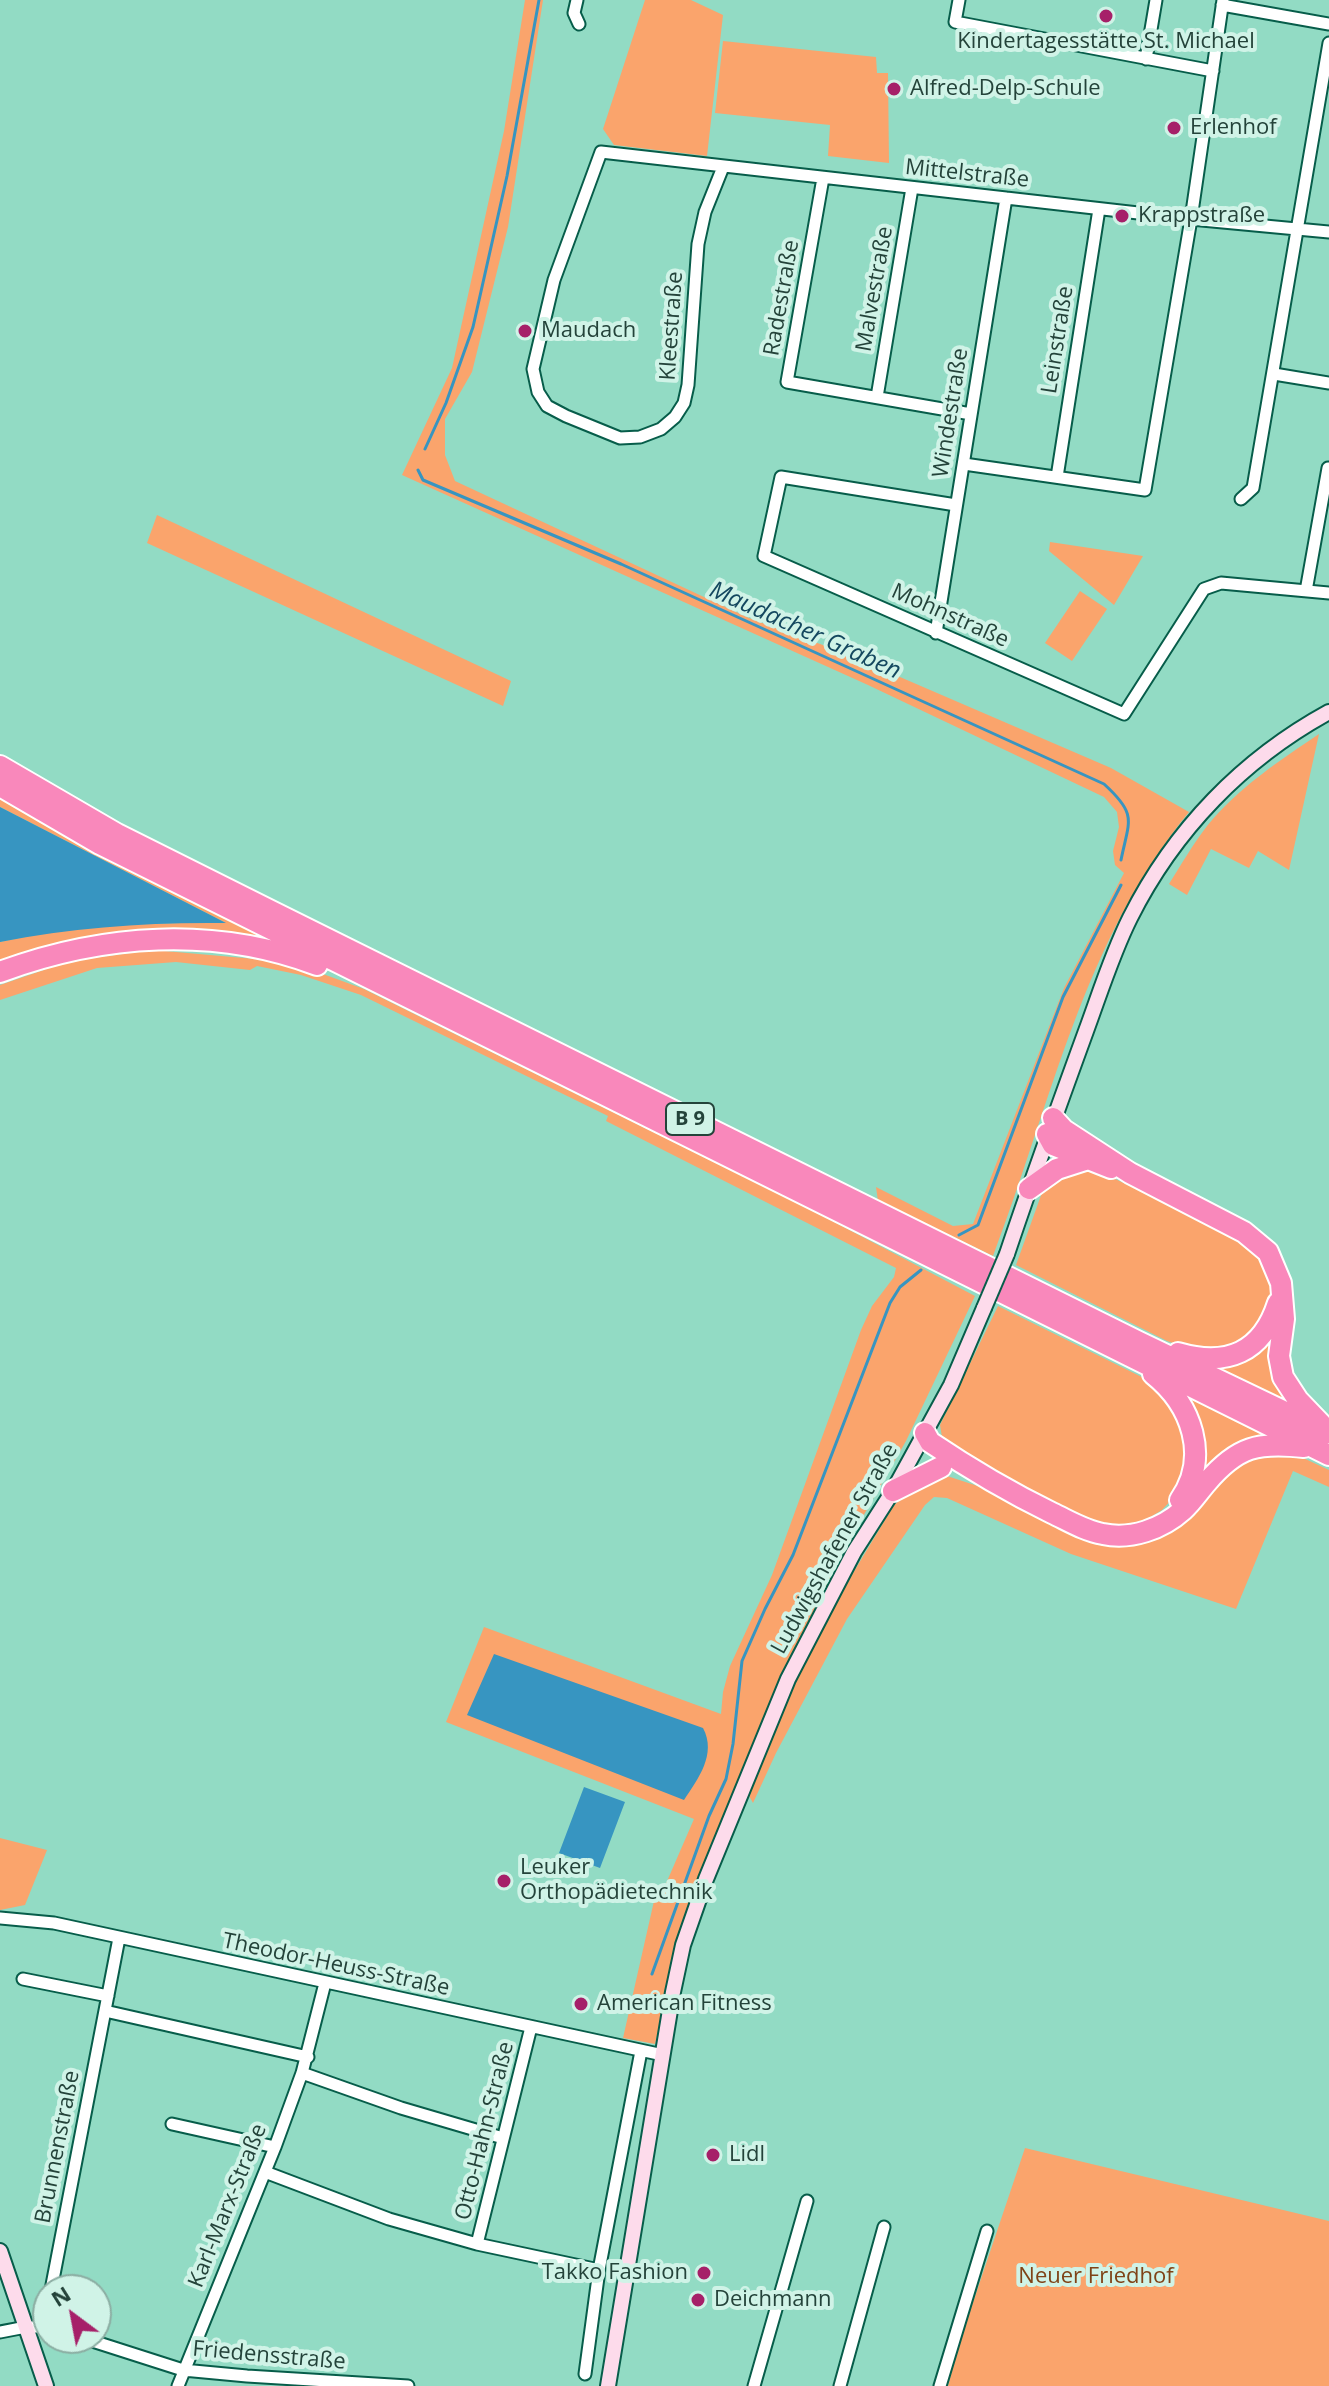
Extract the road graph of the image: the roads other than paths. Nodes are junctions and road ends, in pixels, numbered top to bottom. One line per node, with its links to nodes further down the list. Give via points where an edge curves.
1 (577, 0): 5 (street, via 574,13)
2 (959, 0): 8 (street, via 955,22)
3 (1156, 0): 8 (street)
4 (1223, 3): 6 (street); 9 (street)
5 (579, 24)
6 (1329, 24)
7 (1329, 43): 17 (street)
8 (1146, 59): 9 (street)
9 (1213, 71): 16 (street)
10 (601, 152): 11 (street, Mittelstraße); 11 (street, Kleestraße, via 554,280 533,369 547,406 620,438 661,429 684,403 698,244)
11 (723, 167): 12 (street, Mittelstraße)
12 (823, 178): 13 (street, Mittelstraße); 21 (street, Radestraße, via 787,382)
13 (912, 188): 14 (street, Mittelstraße); 21 (street, Malvestraße)
14 (1006, 198): 15 (street, Mittelstraße); 22 (street, Windestraße)
15 (1099, 209): 16 (street, Mittelstraße); 25 (street, Leinstraße)
16 (1191, 219): 17 (street, Mittelstraße); 25 (street, via 1145,490)
17 (1297, 229): 18 (street, Mittelstraße); 19 (street)
18 (1329, 232)
19 (1274, 374): 20 (street); 26 (street, via 1253,488)
20 (1329, 383)
21 (877, 397): 22 (street, Radestraße)
22 (971, 414): 23 (street, Windestraße)
23 (964, 464): 25 (street); 27 (street, Windestraße)
24 (1328, 468): 28 (street)
25 (1057, 477)
26 (1241, 499)
27 (956, 505): 30 (street, Windestraße); 30 (street, Mohnstraße, via 781,477 764,556)
28 (1306, 591): 29 (street, Mohnstraße); 30 (street, Mohnstraße, via 1221,583 1204,589 1124,714)
29 (1329, 593)
30 (936, 633)
31 (1327, 709): 36 (main road, Ludwigshafener Straße, via 1248,766 1164,859 1128,920)
32 (0, 766): 41 (highway, B 9, via 117,834)
33 (0, 786): 35 (highway, B 9, via 100,844)
34 (0, 972): 35 (highway, via 108,943 223,942 295,957)
35 (414, 1002): 41 (highway, B 9)
36 (1054, 1127): 37 (highway, via 1053,1145); 38 (highway); 39 (main road, Ludwigshafener Straße)
37 (1085, 1160): 38 (highway); 39 (highway, via 1057,1169)
38 (1130, 1173): 40 (highway, via 1258,1241 1274,1263)
39 (1029, 1189): 42 (main road, Ludwigshafener Straße, bridge, via 1007,1254)
40 (1282, 1292): 41 (highway, via 1262,1336 1234,1355 1199,1359); 43 (highway, via 1283,1377)
41 (1133, 1348): 43 (highway, B 9); 47 (highway, via 1170,1387 1195,1435 1189,1487)
42 (925, 1439): 44 (highway, via 924,1453); 45 (highway); 46 (main road, Ludwigshafener Straße)
43 (1326, 1442): 47 (highway, via 1256,1445 1238,1453)
44 (941, 1467): 45 (highway); 46 (highway)
45 (983, 1478): 47 (highway, via 1105,1535 1149,1531)
46 (893, 1491): 56 (main road, Ludwigshafener Straße, via 854,1552 773,1713 683,1945)
47 (1166, 1522)
48 (0, 1918): 49 (street, Theodor-Heuss-Straße, via 54,1923)
49 (119, 1938): 51 (street, Theodor-Heuss-Straße); 52 (street, Brunnenstraße)
50 (23, 1979): 52 (street)
51 (325, 1983): 54 (street, Theodor-Heuss-Straße); 57 (street, Karl-Marx-Straße)
52 (108, 1996): 53 (street, Brunnenstraße)
53 (105, 2011): 57 (street); 69 (street, Brunnenstraße)
54 (531, 2027): 55 (street, Theodor-Heuss-Straße); 60 (street, Otto-Hahn-Straße)
55 (641, 2051): 56 (street, Theodor-Heuss-Straße); 68 (street)
56 (663, 2055): 79 (main road, Ludwigshafener Straße)
57 (308, 2057): 58 (street, Karl-Marx-Straße)
58 (302, 2073): 60 (street); 61 (street, Karl-Marx-Straße)
59 (172, 2124): 61 (street)
60 (503, 2138): 66 (street, Otto-Hahn-Straße)
61 (275, 2147): 62 (street, Karl-Marx-Straße)
62 (265, 2172): 66 (street, via 389,2219); 74 (street, Karl-Marx-Straße)
63 (807, 2201): 80 (street)
64 (884, 2227): 81 (street)
65 (987, 2231): 82 (street)
66 (477, 2244): 68 (street)
67 (0, 2251): 70 (main road)
68 (599, 2270): 75 (street)
69 (54, 2274)
70 (26, 2327): 71 (street); 72 (street); 76 (main road)
71 (32, 2327)
72 (0, 2332)
73 (112, 2347): 74 (street, Friedensstraße)
74 (183, 2370): 77 (street, Karl-Marx-Straße); 78 (street, Friedensstraße)
75 (585, 2374)
76 (46, 2386)
77 (178, 2386)
78 (408, 2386)
79 (608, 2386)
80 (754, 2386)
81 (840, 2386)
82 (940, 2386)

